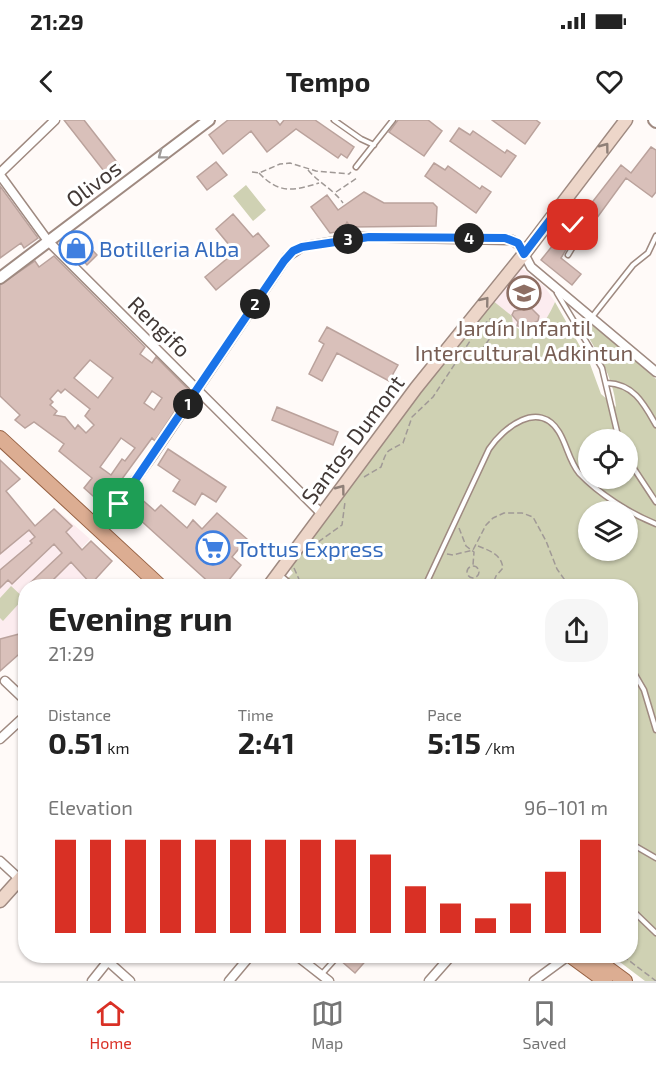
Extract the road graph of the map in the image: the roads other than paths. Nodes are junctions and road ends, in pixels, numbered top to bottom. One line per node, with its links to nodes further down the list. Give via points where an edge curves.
1 (55, 120): 8 (street)
2 (209, 120): 11 (street, Olivos, one-way to 11)
3 (333, 120): 6 (lane)
4 (393, 120): 6 (lane)
5 (626, 120): 9 (main road, Santos Dumont, one-way to 5)
6 (374, 144): 7 (lane)
7 (356, 166)
8 (0, 174): 11 (street, Rengifo)
9 (556, 212): 12 (main road, Santos Dumont); 13 (lane, via 581,233)
10 (656, 236): 16 (lane, via 648,253 633,265)
11 (48, 241): 14 (street, Olivos); 19 (street, Rengifo)
12 (524, 254): 15 (street, via 528,263); 19 (street, via 518,243 505,238 369,237 297,249 287,257); 25 (main road, Santos Dumont, one-way to 12, via 450,343)
13 (568, 255)
14 (0, 278)
15 (550, 283): 16 (street); 18 (lane, via 595,354)
16 (591, 317): 17 (street)
17 (656, 372)
18 (607, 383): 20 (lane, via 633,392); 21 (lane)
19 (199, 389): 25 (street, Rengifo); 27 (street)
20 (656, 425)
21 (617, 429)
22 (0, 438): 27 (main road)
23 (638, 475): 24 (lane)
24 (656, 502)
25 (322, 514): 28 (main road, Santos Dumont)
26 (656, 524): 32 (lane, via 588,482 573,464 558,431 550,422 532,417 515,422 494,443)
27 (98, 531): 29 (main road)
28 (278, 574): 30 (main road, Santos Dumont); 31 (lane)
29 (152, 579)
30 (274, 579)
31 (284, 579)
32 (428, 579)
33 (638, 680): 37 (lane)
34 (4, 681): 35 (street)
35 (18, 691)
36 (18, 722): 38 (street)
37 (656, 730)
38 (0, 739)
39 (638, 848): 40 (lane)
40 (656, 858)
41 (0, 861): 42 (street)
42 (18, 874)
43 (18, 884): 44 (main road)
44 (0, 901)
45 (638, 916): 46 (lane)
46 (656, 933)
47 (104, 963): 58 (street)
48 (114, 963): 59 (street)
49 (245, 963): 57 (street)
50 (306, 963): 56 (street)
51 (334, 963): 56 (lane)
52 (445, 963): 60 (street)
53 (559, 963): 61 (street)
54 (579, 963): 62 (main road)
55 (601, 963): 63 (main road)
56 (325, 978)
57 (234, 979)
58 (92, 981)
59 (130, 981)
60 (429, 981)
61 (534, 981)
62 (605, 981)
63 (625, 981)

